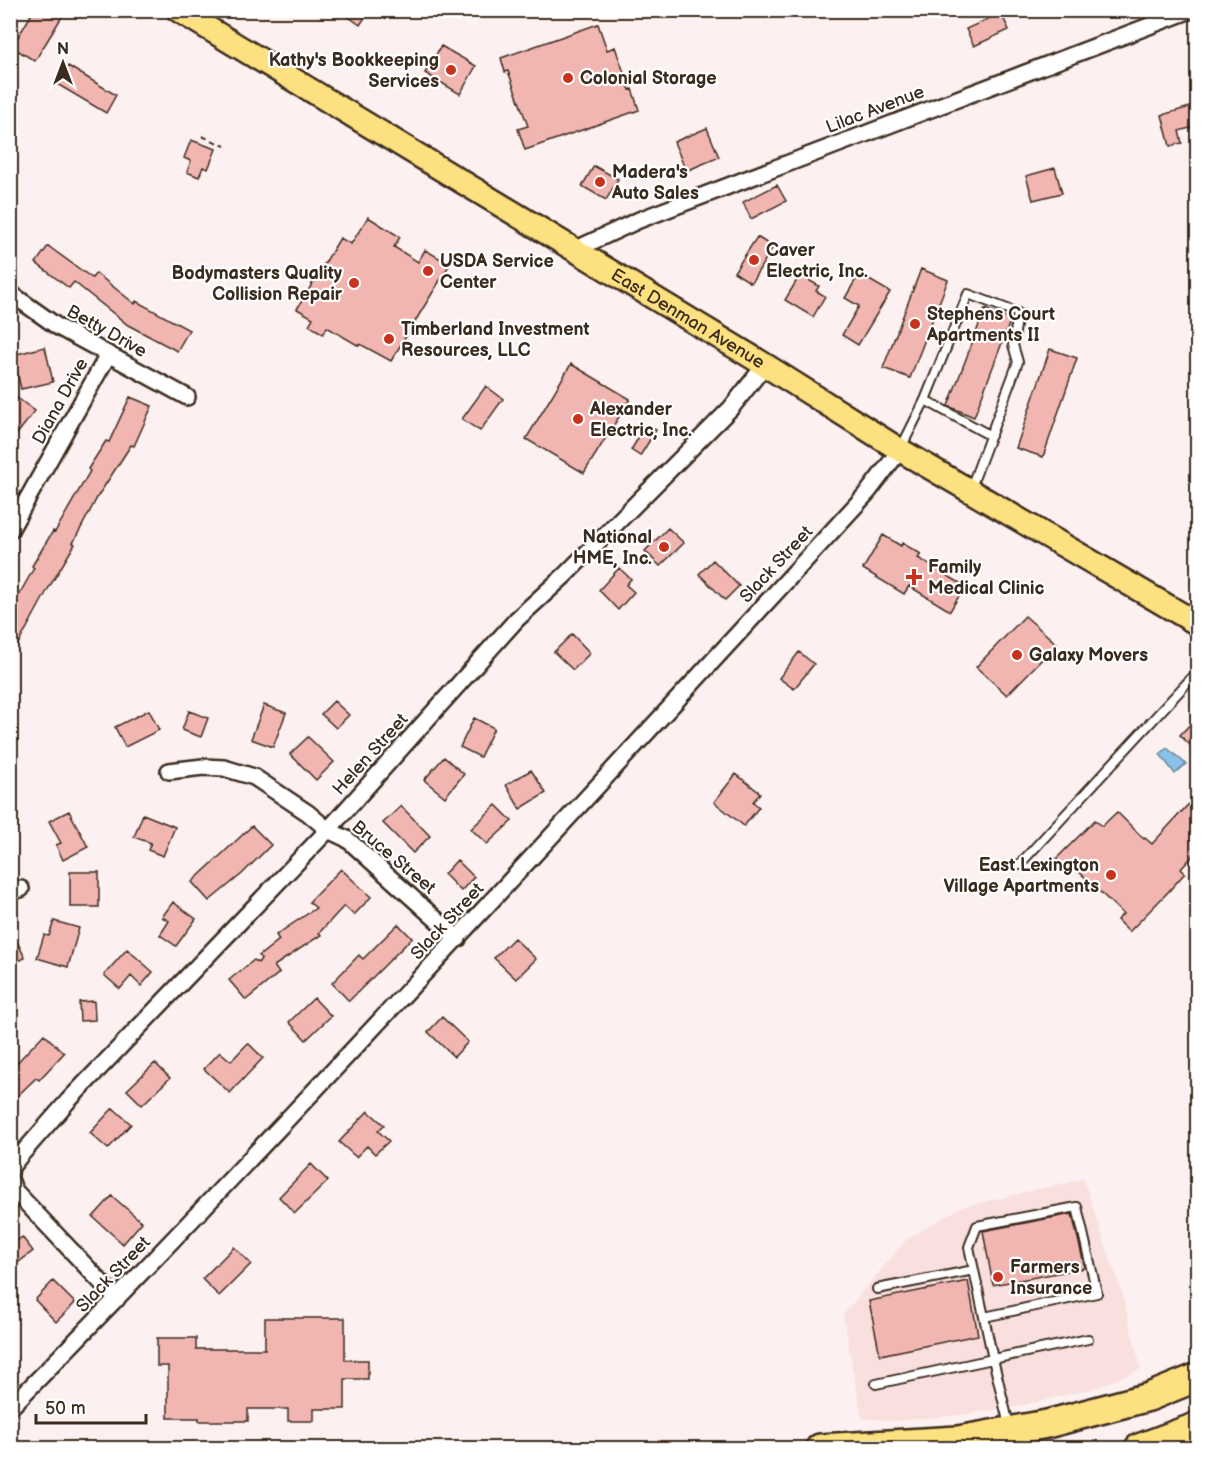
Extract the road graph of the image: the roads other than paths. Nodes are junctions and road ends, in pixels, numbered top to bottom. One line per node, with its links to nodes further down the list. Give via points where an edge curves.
1 (178, 10): 3 (main road, East Denman Avenue)
2 (1191, 10): 3 (street, Lilac Avenue, via 639,220)
3 (574, 249): 6 (main road, East Denman Avenue)
4 (10, 293): 5 (street, Betty Drive, via 58,327)
5 (108, 355): 7 (street, Betty Drive); 12 (street, Diana Drive)
6 (765, 365): 10 (main road, East Denman Avenue); 16 (street, Helen Street, via 731,408 517,620)
7 (187, 397)
8 (925, 400): 9 (lane); 9 (lane, via 968,294 1018,313 1012,345 1018,362); 10 (lane)
9 (991, 436): 11 (lane)
10 (900, 450): 11 (main road, East Denman Avenue); 18 (street, Slack Street, via 868,492)
11 (970, 490): 13 (main road, East Denman Avenue)
12 (10, 530)
13 (1197, 624)
14 (1197, 671): 17 (lane)
15 (169, 771): 16 (street, Bruce Street, via 224,768 254,777)
16 (328, 830): 18 (street, Bruce Street, via 347,839); 19 (street, Helen Street, via 68,1101 11,1167)
17 (1019, 865)
18 (458, 939): 23 (street, Slack Street)
19 (10, 1174)
20 (10, 1179): 23 (street, via 14,1190)
21 (974, 1270): 22 (lane); 24 (lane); 24 (lane, via 969,1247 977,1226 1077,1207 1097,1293)
22 (877, 1289)
23 (117, 1299): 30 (street, Slack Street)
24 (984, 1317): 26 (lane)
25 (1088, 1339): 26 (lane)
26 (993, 1359): 29 (lane); 32 (lane)
27 (1197, 1361): 32 (highway)
28 (1197, 1377): 32 (highway, via 1149,1397 1047,1424)
29 (876, 1384)
30 (10, 1408)
31 (1197, 1426): 34 (highway)
32 (998, 1431): 33 (highway, via 958,1440)
33 (820, 1449)
34 (1139, 1449)

